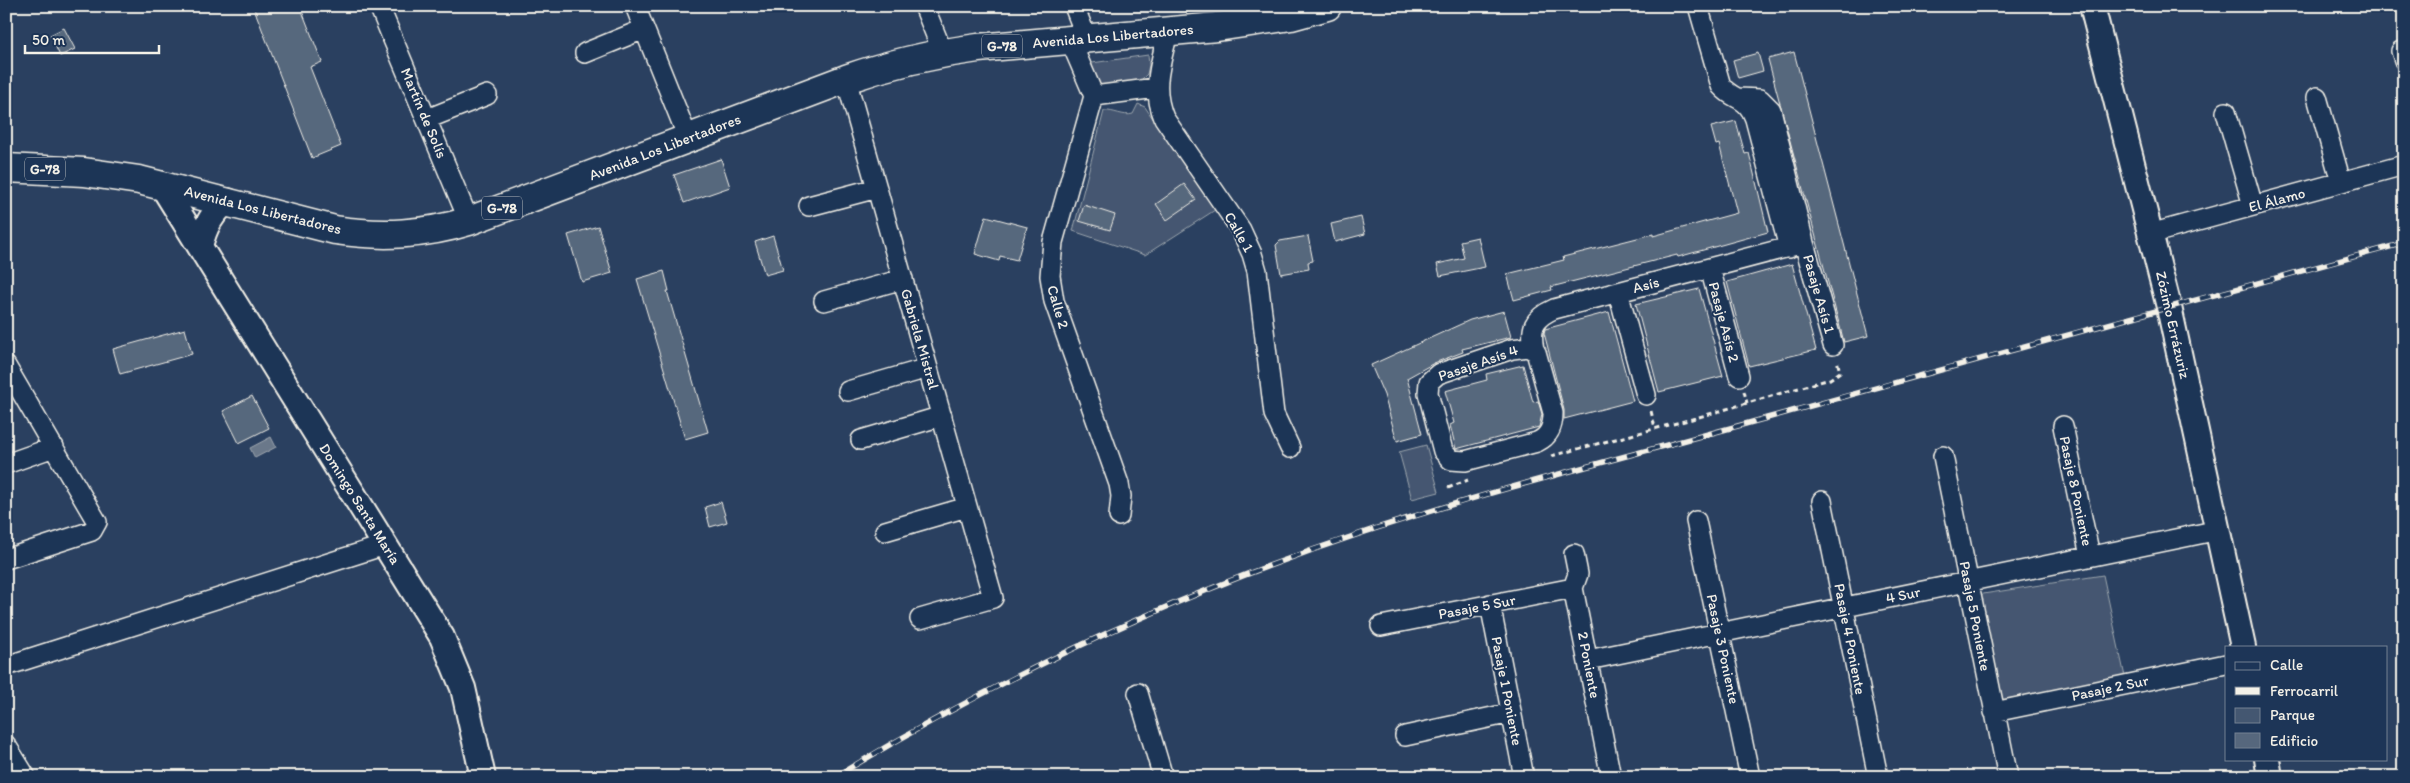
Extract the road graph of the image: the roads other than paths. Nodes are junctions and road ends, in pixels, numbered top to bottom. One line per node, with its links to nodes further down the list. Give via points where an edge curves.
1 (379, 6): 19 (street, Martín de Solís)
2 (635, 6): 8 (street)
3 (924, 6): 12 (street)
4 (1074, 6): 10 (street)
5 (1327, 6): 9 (main road, Avenida Los Libertadores / G-78, via 1254,23)
6 (1698, 6): 31 (street, via 1722,86 1739,98 1760,99 1771,110)
7 (2092, 6): 30 (street, Zózimo Errázuriz)
8 (644, 29): 11 (street); 20 (street)
9 (1168, 32): 10 (main road, Avenida Los Libertadores / G-78); 14 (street, Calle 1)
10 (1079, 39): 12 (main road, Avenida Los Libertadores / G-78); 16 (street)
11 (585, 53)
12 (943, 53): 13 (main road, Avenida Los Libertadores / G-78, via 892,64)
13 (846, 79): 20 (main road, Avenida Los Libertadores / G-78); 25 (street, Gabriela Mistral)
14 (1156, 88): 16 (street); 48 (street, Calle 1, via 1164,118 1240,230 1252,254 1257,271 1274,414)
15 (487, 95): 19 (street)
16 (1094, 96): 53 (street, Calle 2, via 1053,242 1050,276 1054,301 1119,484)
17 (2316, 97): 23 (street)
18 (2226, 112): 28 (street)
19 (427, 119): 29 (street, Martín de Solís)
20 (688, 138): 29 (main road, Avenida Los Libertadores / G-78)
21 (2404, 165): 23 (street, El Álamo)
22 (6, 168): 24 (main road, Avenida Los Libertadores / G-78, via 84,172)
23 (2341, 182): 28 (street, El Álamo)
24 (162, 184): 26 (main road, Avenida Los Libertadores / G-78); 32 (street, Domingo Santa María)
25 (877, 188): 27 (street); 34 (street, Gabriela Mistral)
26 (228, 201): 29 (main road, Avenida Los Libertadores / G-78, via 309,224 362,234 409,234); 32 (street, via 209,221)
27 (810, 206)
28 (2253, 206): 30 (street, El Álamo)
29 (470, 220)
30 (2150, 234): 55 (street, Zózimo Errázuriz)
31 (1797, 245): 33 (street, Asís); 37 (street, Pasaje Asís 1)
32 (200, 247): 57 (street, Domingo Santa María)
33 (1710, 268): 35 (street, Asís); 41 (street, Pasaje Asís 2)
34 (903, 279): 36 (street); 40 (street, Gabriela Mistral)
35 (1618, 292): 38 (street, Asís, via 1546,312 1531,333); 43 (street)
36 (824, 301)
37 (1833, 345)
38 (1534, 350): 38 (street, Pasaje Asís 4, via 1553,413 1547,435 1537,442 1464,461 1454,461 1447,456 1428,393 1433,377 1512,350 1528,347)
39 (6, 366): 47 (street)
40 (928, 368): 42 (street); 44 (street, Gabriela Mistral)
41 (1739, 376)
42 (848, 391)
43 (1646, 395)
44 (942, 416): 46 (street); 52 (street, Gabriela Mistral)
45 (2063, 426): 59 (street, Pasaje 8 Poniente)
46 (861, 440)
47 (54, 448): 50 (street); 60 (street, via 96,522 92,531)
48 (1290, 448)
49 (1943, 456): 61 (street, Pasaje 5 Poniente)
50 (6, 464)
51 (1822, 500): 64 (street, Pasaje 4 Poniente)
52 (967, 507): 56 (street); 65 (street, Gabriela Mistral, via 993,598)
53 (1119, 516)
54 (1696, 521): 67 (street, Pasaje 3 Poniente)
55 (2219, 530): 59 (street, 4 Sur); 68 (street, Zózimo Errázuriz)
56 (885, 531)
57 (385, 545): 71 (street); 79 (street, Domingo Santa María, via 454,662 470,714)
58 (1574, 554): 62 (street, 2 Poniente, via 1578,574)
59 (2090, 556): 61 (street, 4 Sur)
60 (6, 559)
61 (1968, 581): 64 (street, 4 Sur); 73 (street, Pasaje 5 Poniente)
62 (1573, 588): 63 (street, Pasaje 5 Sur); 69 (street, 2 Poniente)
63 (1490, 604): 66 (street, Pasaje 5 Sur); 74 (street, Pasaje 1 Poniente)
64 (1844, 607): 67 (street, 4 Sur); 84 (street, Pasaje 4 Poniente)
65 (920, 619)
66 (1381, 626)
67 (1720, 632): 69 (street, 4 Sur); 83 (street, Pasaje 3 Poniente)
68 (2243, 646)
69 (1588, 660): 82 (street, 2 Poniente)
70 (2225, 664): 73 (street, Pasaje 2 Sur)
71 (6, 666)
72 (1138, 693): 80 (street)
73 (1994, 712): 85 (street, Pasaje 5 Poniente)
74 (1512, 713): 75 (street); 81 (street, Pasaje 1 Poniente)
75 (1405, 736)
76 (6, 745): 78 (street)
77 (2267, 760): 86 (street)
78 (26, 777)
79 (483, 777)
80 (1163, 777)
81 (1524, 777)
82 (1611, 777)
83 (1750, 777)
84 (1878, 777)
85 (2008, 777)
86 (2270, 777)

